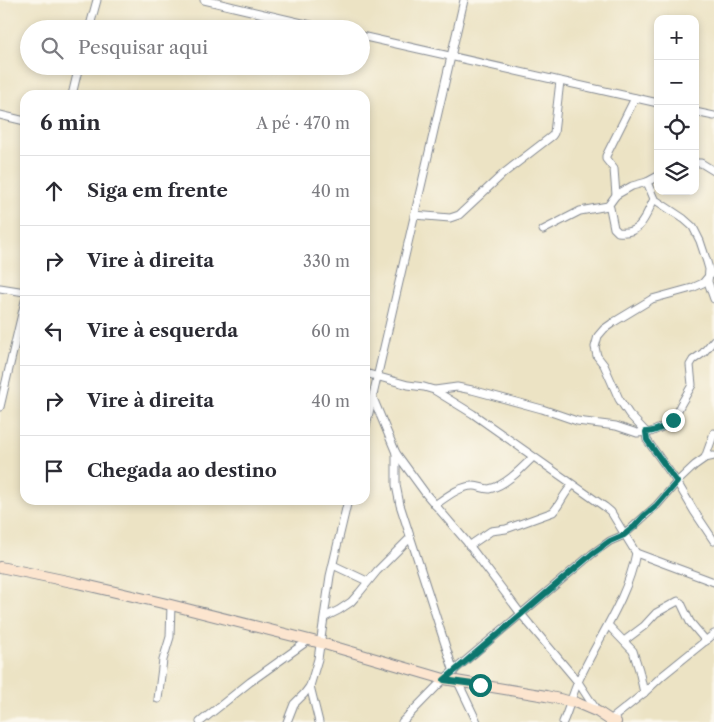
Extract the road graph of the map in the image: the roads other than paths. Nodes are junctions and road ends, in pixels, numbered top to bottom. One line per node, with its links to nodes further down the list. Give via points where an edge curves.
1 (97, 0): 4 (street)
2 (204, 0): 5 (street)
3 (464, 0): 7 (street)
4 (91, 20)
5 (290, 20)
6 (370, 38): 7 (street)
7 (450, 57): 9 (street); 24 (street)
8 (77, 75): 10 (street)
9 (560, 81): 11 (street); 24 (street, via 552,136 504,173 459,215 450,218)
10 (73, 90)
11 (635, 98): 12 (street); 21 (street, via 606,156 614,169)
12 (654, 102)
13 (699, 113): 15 (street)
14 (0, 115): 16 (street)
15 (714, 116)
16 (20, 120)
17 (699, 163): 18 (street)
18 (714, 171)
19 (654, 178): 20 (street)
20 (647, 182): 21 (street); 22 (street)
21 (616, 195): 23 (street)
22 (654, 200): 23 (street, via 641,224 625,233 614,228); 26 (street, via 693,227)
23 (608, 206): 25 (street, via 580,211)
24 (414, 215): 33 (street)
25 (543, 230)
26 (711, 274): 29 (street, via 708,282); 38 (street, via 692,288 652,299 614,322 598,336 597,356 619,399)
27 (0, 288): 28 (street)
28 (20, 291)
29 (714, 299)
30 (20, 322): 36 (street)
31 (714, 340): 38 (street, via 690,365 692,385 673,420)
32 (370, 375): 33 (street)
33 (378, 377): 34 (street); 35 (street)
34 (434, 390): 38 (street, via 472,390 542,408 577,421); 42 (street)
35 (372, 398): 37 (street); 40 (street)
36 (0, 407)
37 (370, 407)
38 (646, 432): 44 (street, via 647,440)
39 (714, 433): 43 (street)
40 (396, 452): 47 (street); 49 (street, via 396,485)
41 (714, 456): 43 (street)
42 (534, 457): 45 (street); 47 (street, via 498,485 489,489 470,486)
43 (704, 458): 44 (street)
44 (677, 482): 48 (street); 50 (street)
45 (573, 485): 48 (street, via 611,512); 51 (street, via 552,512 506,529 491,531)
46 (347, 505): 53 (street)
47 (435, 505): 51 (street)
48 (624, 535): 52 (street); 58 (street, via 592,554)
49 (410, 538): 55 (street); 66 (street)
50 (714, 541)
51 (469, 546): 58 (street)
52 (636, 553): 56 (street); 60 (street, via 627,587)
53 (333, 565): 55 (street); 59 (street)
54 (0, 567): 57 (street)
55 (367, 581): 59 (street, via 351,602)
56 (714, 582)
57 (171, 605): 62 (street); 72 (street, via 170,637 163,660)
58 (521, 614): 66 (street); 69 (street)
59 (325, 617): 65 (street)
60 (608, 625): 64 (street); 69 (street)
61 (714, 634): 63 (street)
62 (309, 640): 65 (street); 75 (street)
63 (706, 640): 64 (street, via 678,601 656,613); 71 (street)
64 (624, 641): 71 (street, via 633,651)
65 (321, 643): 67 (street); 70 (street)
66 (454, 672): 67 (street)
67 (444, 680): 68 (street); 78 (street)
68 (458, 682): 73 (street); 79 (street)
69 (578, 682): 73 (street); 74 (street)
70 (310, 686): 76 (street, via 294,704); 77 (street)
71 (644, 693): 81 (street)
72 (158, 699)
73 (571, 702): 74 (street); 80 (street)
74 (598, 712): 81 (street)
75 (200, 722)
76 (287, 722)
77 (319, 722)
78 (402, 722)
79 (477, 722)
80 (563, 722)
81 (611, 722)

